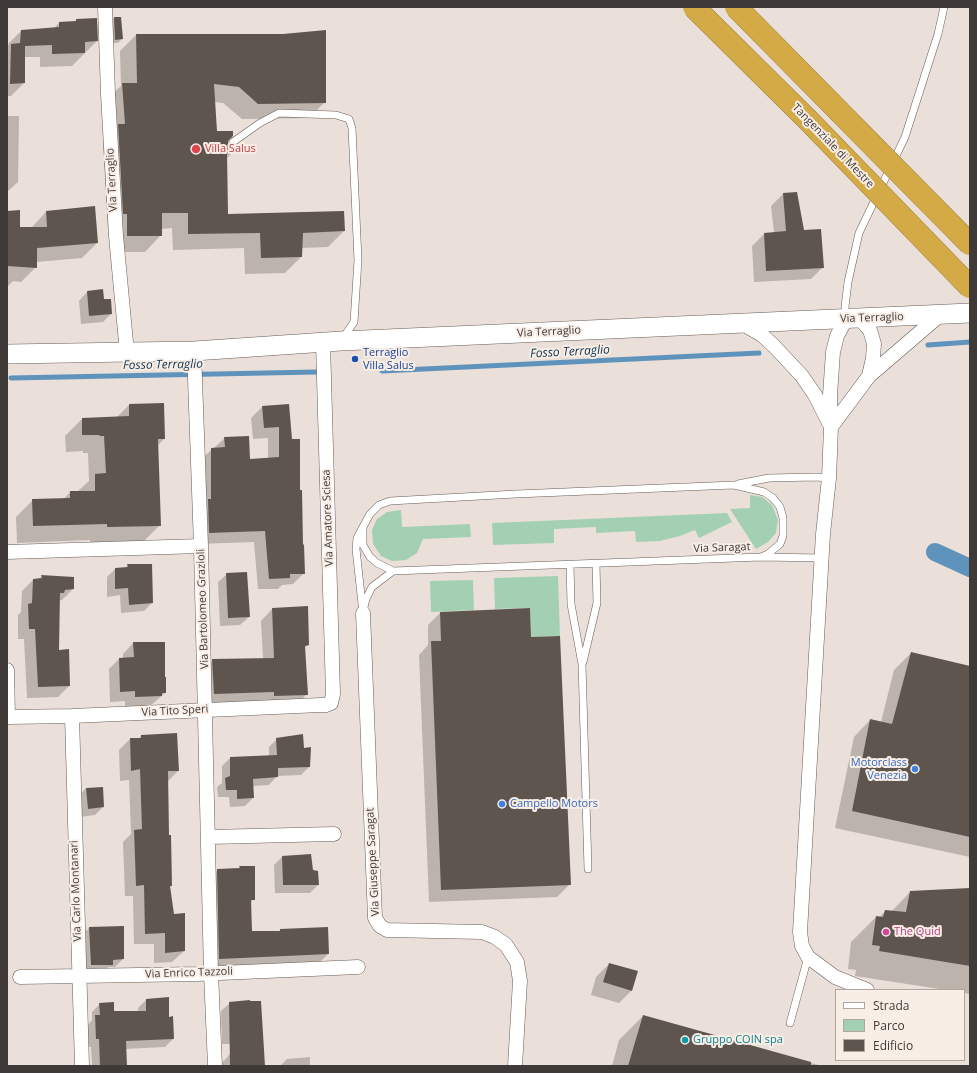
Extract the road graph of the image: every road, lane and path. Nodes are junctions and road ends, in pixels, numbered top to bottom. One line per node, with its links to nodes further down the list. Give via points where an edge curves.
1 (105, 7): 13 (street, Via Terraglio, via 116,236)
2 (694, 7): 7 (highway, Tangenziale di Mestre, bridge)
3 (736, 7): 6 (highway, bridge)
4 (944, 7): 10 (lane, via 938,34 905,137 859,233 845,307)
5 (234, 142): 12 (lane, via 260,123 280,113 336,115 349,119 352,128 358,260 354,322)
6 (970, 244)
7 (970, 286)
8 (970, 313): 9 (main road, Via Terraglio)
9 (940, 315): 10 (main road, Via Terraglio); 16 (street)
10 (853, 319): 11 (main road, Via Terraglio); 16 (street, via 870,330 874,344); 17 (street, via 837,336 833,352)
11 (741, 323): 12 (main road, Via Terraglio); 17 (street, via 774,346 802,376)
12 (332, 342): 15 (main road, Via Terraglio); 31 (street, Via Amatore Sciesa)
13 (128, 353): 14 (main road, Via Terraglio); 15 (main road, Via Terraglio)
14 (7, 354)
15 (194, 356): 21 (street, Via Bartolomeo Grazioli)
16 (869, 376): 17 (street)
17 (831, 427): 18 (street)
18 (829, 478): 19 (lane, via 769,478); 24 (street)
19 (734, 485): 20 (lane, Via Saragat, via 390,501 379,505); 23 (lane, Via Saragat, via 764,492 780,507 783,536 780,544)
20 (363, 525): 27 (lane, via 363,545 370,557); 28 (lane, Via Saragat, via 357,538 356,549)
21 (201, 546): 22 (street); 32 (street, Via Bartolomeo Grazioli)
22 (7, 552)
23 (761, 557): 24 (lane); 25 (lane, Via Saragat)
24 (822, 558): 37 (street, via 800,932 802,946)
25 (596, 564): 26 (lane, Via Saragat); 29 (lane, via 597,603)
26 (570, 565): 27 (lane, Via Saragat); 29 (lane, via 571,604)
27 (392, 571): 28 (lane, via 372,587)
28 (363, 613): 46 (street, Via Giuseppe Saragat, via 375,918 380,926 387,930 482,932 506,945 517,962 520,981)
29 (582, 664): 36 (lane)
30 (7, 670): 33 (street, Via Tito Speri, via 8,717)
31 (333, 694): 32 (street, Via Tito Speri, via 331,702 326,705)
32 (206, 710): 33 (street, Via Tito Speri); 35 (street, Via Bartolomeo Grazioli)
33 (72, 716): 40 (street, Via Carlo Montanari)
34 (334, 834): 35 (street)
35 (209, 837): 39 (street, Via Bartolomeo Grazioli)
36 (588, 869)
37 (808, 957): 42 (street, via 835,977); 43 (lane)
38 (358, 967): 39 (street, Via Enrico Tazzoli)
39 (211, 973): 40 (street, Via Enrico Tazzoli); 45 (street, Via Bartolomeo Grazioli)
40 (79, 976): 41 (street, Via Enrico Tazzoli); 44 (street, Via Carlo Montanari)
41 (20, 977)
42 (865, 989)
43 (790, 1023)
44 (82, 1066)
45 (215, 1066)
46 (515, 1066)

